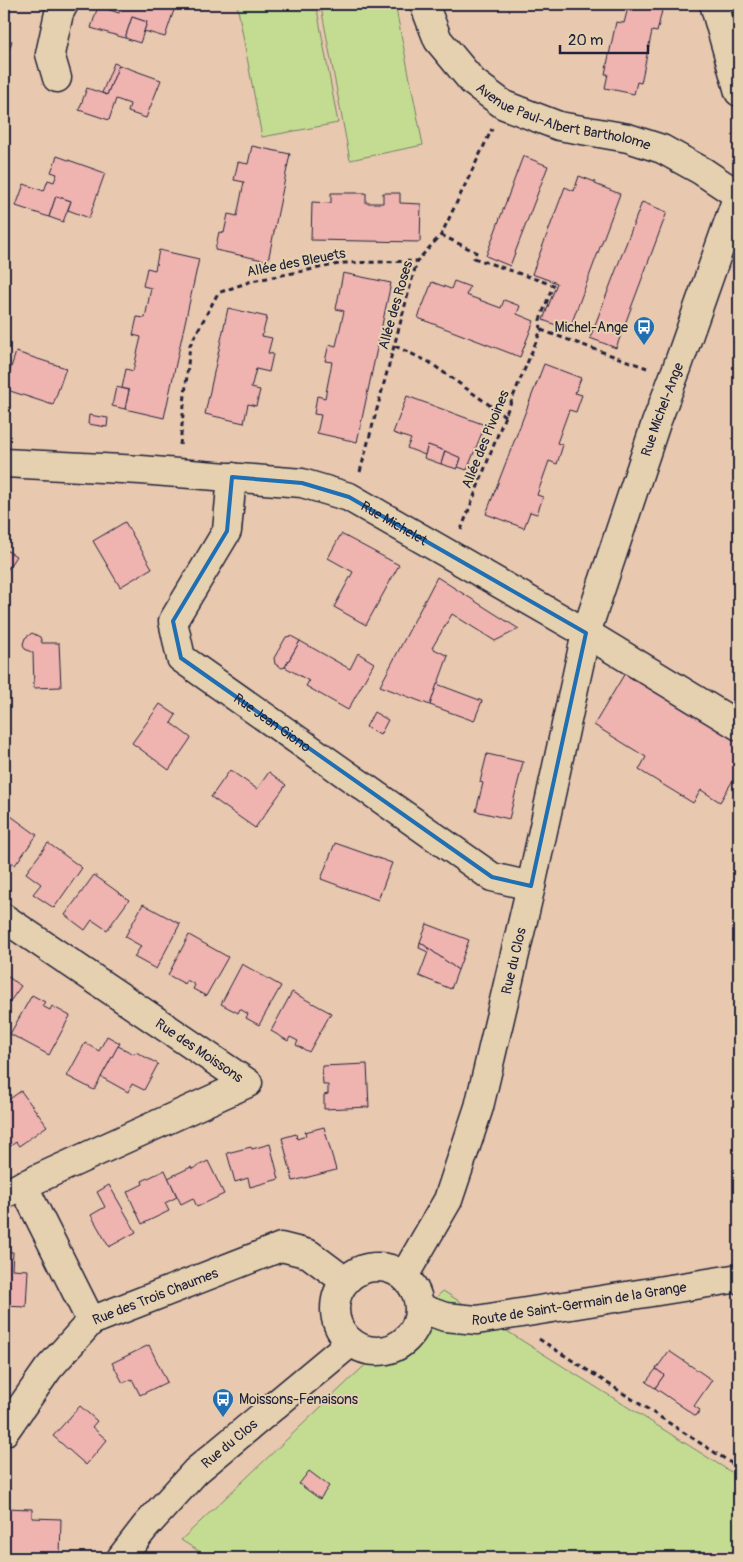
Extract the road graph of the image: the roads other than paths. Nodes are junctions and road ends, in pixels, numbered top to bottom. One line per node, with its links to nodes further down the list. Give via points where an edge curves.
1 (64, 4): 4 (street, via 50,54)
2 (424, 4): 6 (street, Avenue Paul-Albert Bartholome, via 438,40 472,82 504,105 559,126 628,138 662,149)
3 (714, 4): 5 (street)
4 (57, 78)
5 (739, 92)
6 (739, 191): 9 (street, Rue Michel-Ange)
7 (4, 462): 8 (street, Rue Michelet)
8 (232, 478): 9 (street, Rue Michelet, via 302,483 348,497); 11 (street, Rue Jean Giono, via 227,531 173,621 181,658 492,877)
9 (586, 633): 10 (street, Rue Michelet); 11 (street, Rue du Clos)
10 (739, 726)
11 (531, 886): 14 (street, Rue du Clos, via 479,1107 448,1200)
12 (4, 918): 13 (street, Rue des Moissons, via 248,1083)
13 (13, 1190): 18 (street)
14 (404, 1276): 16 (street, via 386,1268 367,1268); 17 (street, via 418,1296)
15 (739, 1278): 17 (street, Route de Saint-Germain de la Grange, via 477,1320 445,1316)
16 (345, 1281): 18 (street, Rue des Trois Chaumes, via 309,1254 281,1247); 19 (street, via 338,1293 336,1320)
17 (420, 1308): 19 (street, via 417,1324 409,1338 396,1347 381,1352 365,1350)
18 (91, 1321): 20 (street, Rue des Trois Chaumes, via 48,1369)
19 (351, 1342): 21 (street, Rue du Clos, via 196,1471)
20 (4, 1432)
21 (121, 1558)

